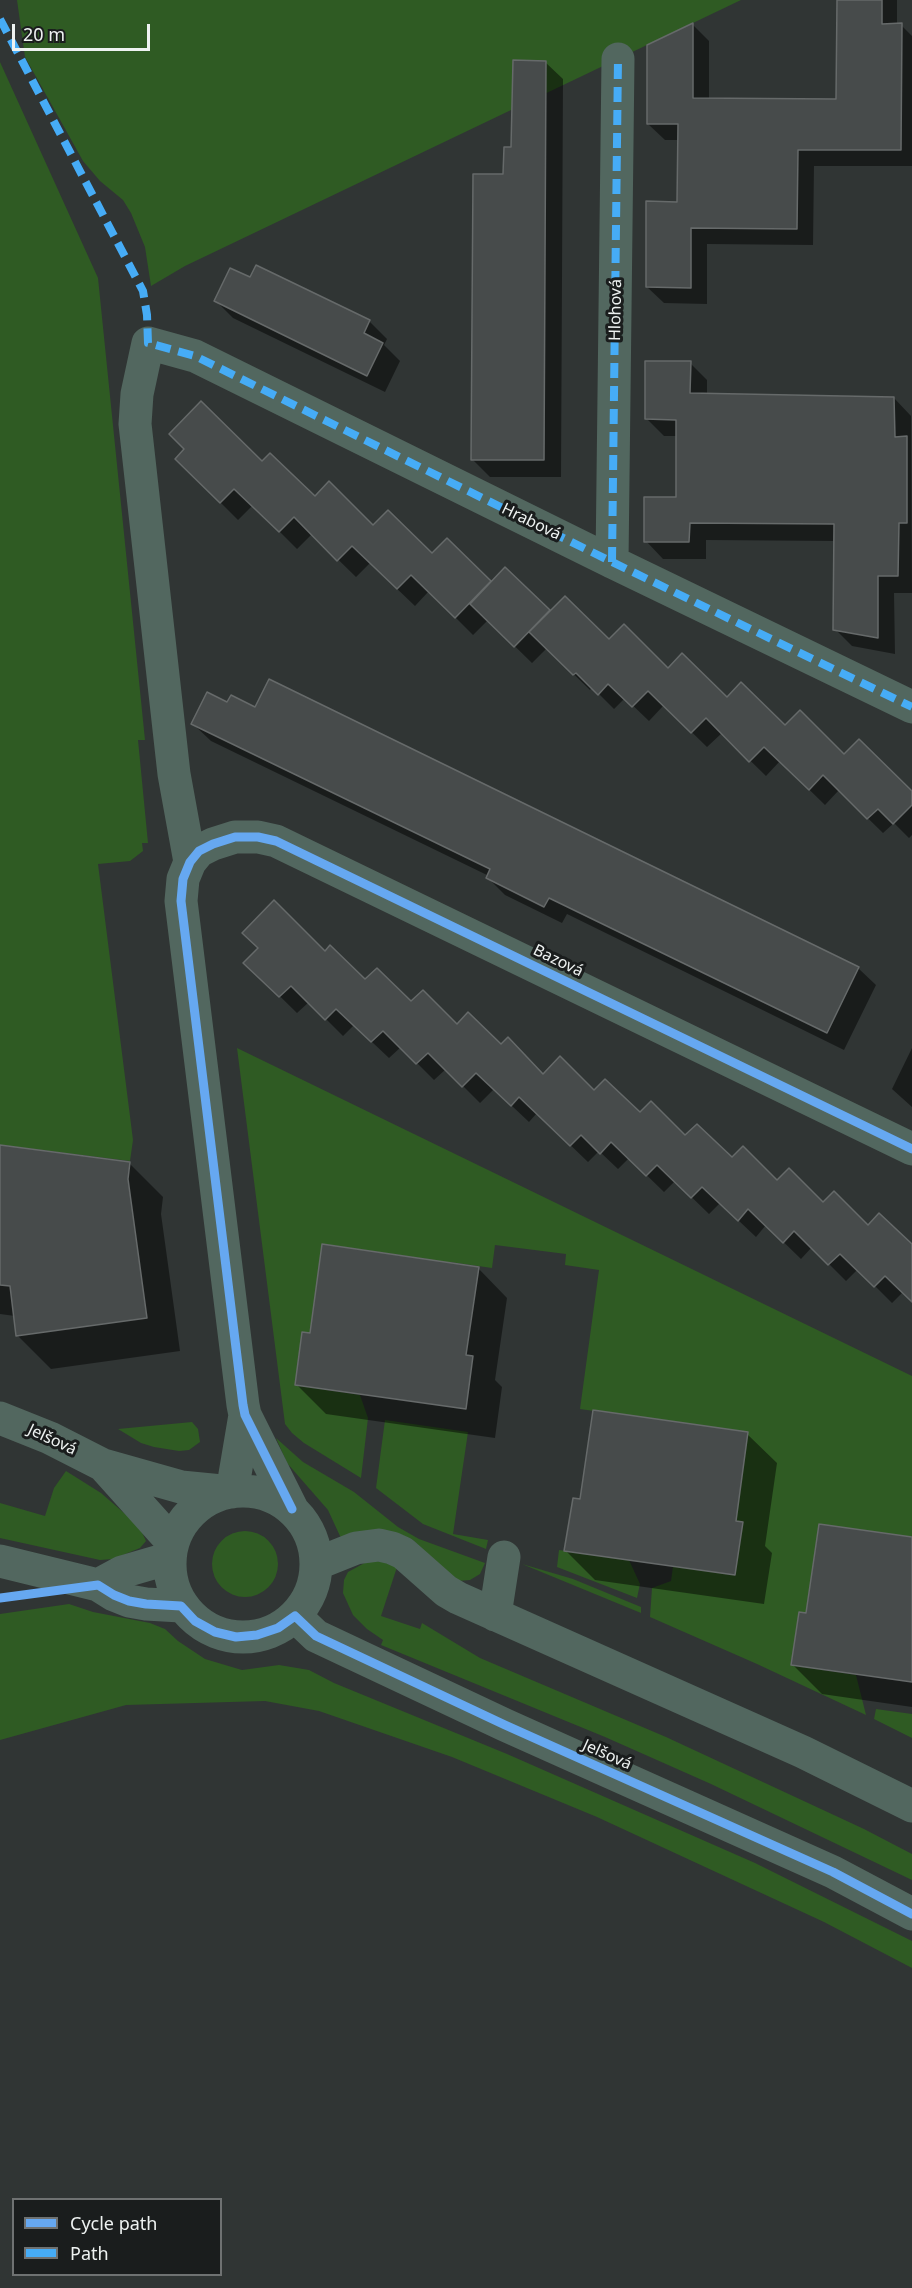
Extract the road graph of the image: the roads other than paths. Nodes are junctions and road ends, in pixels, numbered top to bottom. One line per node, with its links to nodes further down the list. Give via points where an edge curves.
1 (618, 59): 2 (street, Hlohová)
2 (612, 562): 3 (street, Hrabová); 4 (street, Hrabová, via 195,356 148,343 135,424 174,774)
3 (912, 707)
4 (190, 862): 5 (street, Bazová, via 213,844 235,837 276,841); 6 (street, via 181,901)
5 (912, 1149)
6 (245, 1415): 9 (street); 10 (street)
7 (0, 1418): 8 (street, Jelšová)
8 (103, 1466): 9 (street, via 181,1487); 11 (street)
9 (232, 1492): 10 (street, via 255,1491 275,1497); 11 (street, via 216,1496 190,1515 180,1528)
10 (292, 1509): 14 (street, via 314,1543)
11 (172, 1551): 15 (street); 16 (street, via 170,1575)
12 (504, 1557): 17 (street)
13 (0, 1561): 15 (street)
14 (316, 1564): 17 (street, via 356,1548 392,1548 446,1591); 18 (street, via 307,1601)
15 (98, 1585): 16 (street, via 129,1601)
16 (181, 1606): 18 (street, via 205,1627 236,1637 268,1632)
17 (495, 1615): 19 (street, via 804,1752)
18 (295, 1616): 20 (street, Jelšová, via 316,1636 833,1872)
19 (912, 1806)
20 (912, 1914)

